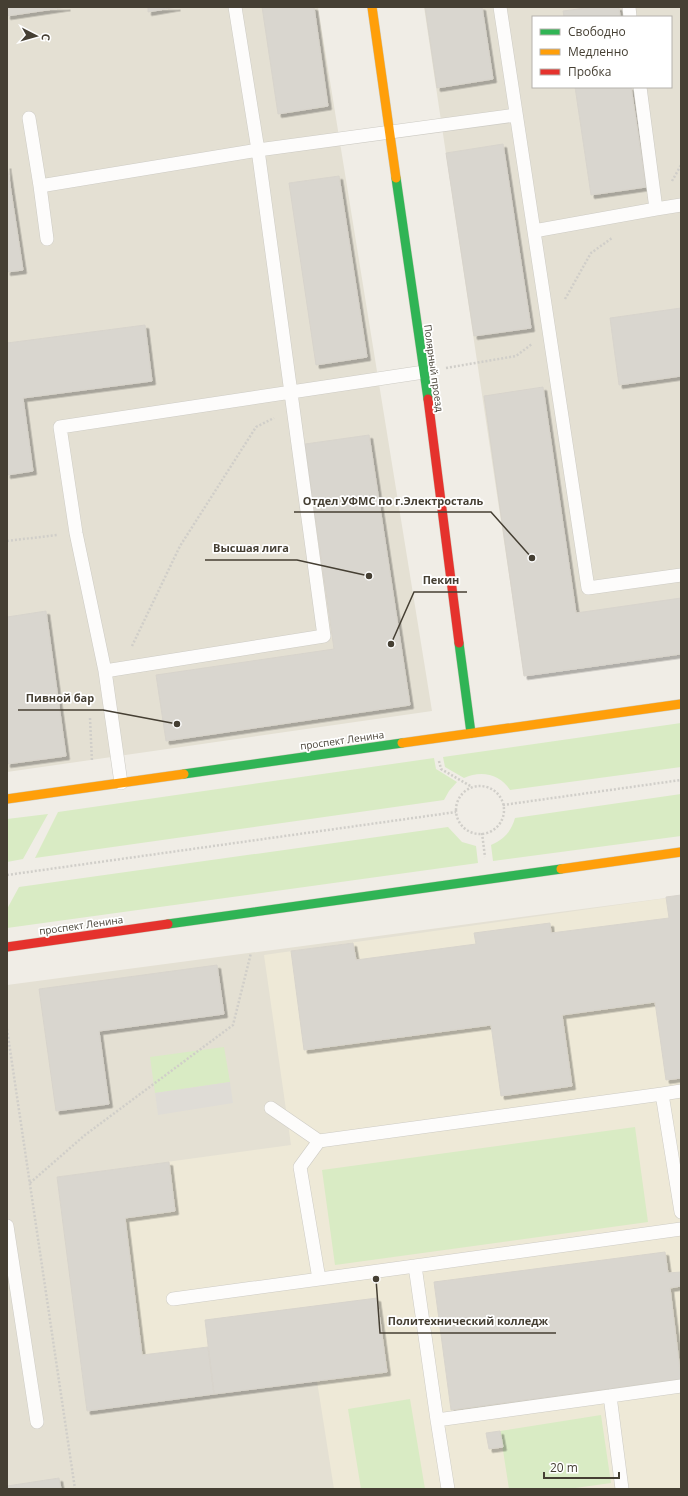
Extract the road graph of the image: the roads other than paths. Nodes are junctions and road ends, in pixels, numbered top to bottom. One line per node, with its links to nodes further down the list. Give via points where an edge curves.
1 (235, 7): 8 (lane)
2 (372, 7): 7 (street, Полярный проезд)
3 (500, 7): 5 (lane)
4 (640, 88): 11 (lane)
5 (516, 115): 7 (lane); 12 (lane)
6 (29, 118): 9 (lane)
7 (389, 132): 8 (lane); 14 (street, Полярный проезд)
8 (258, 150): 9 (lane); 15 (lane)
9 (40, 186): 13 (lane)
10 (681, 205): 11 (lane)
11 (656, 209): 12 (lane)
12 (534, 231): 16 (lane, via 588,588)
13 (47, 239)
14 (424, 372): 15 (lane); 19 (street, Полярный проезд)
15 (290, 392): 17 (lane, via 324,636); 17 (lane, via 60,427 76,533)
16 (681, 575)
17 (105, 671): 20 (lane)
18 (681, 704): 19 (street, проспект Ленина)
19 (471, 733): 20 (street, проспект Ленина)
20 (121, 783): 21 (street, проспект Ленина)
21 (7, 799)
22 (681, 852): 23 (street, проспект Ленина)
23 (7, 947)
24 (681, 1091): 25 (lane)
25 (662, 1094): 27 (lane); 28 (lane)
26 (271, 1108): 27 (lane)
27 (319, 1141): 32 (lane, via 300,1167)
28 (681, 1212)
29 (7, 1226): 37 (lane)
30 (681, 1229): 31 (lane)
31 (415, 1266): 32 (lane); 36 (lane)
32 (319, 1279): 33 (lane)
33 (173, 1299)
34 (681, 1386): 35 (lane)
35 (610, 1396): 36 (lane); 39 (lane)
36 (437, 1420): 38 (lane)
37 (37, 1422)
38 (448, 1489)
39 (622, 1489)

